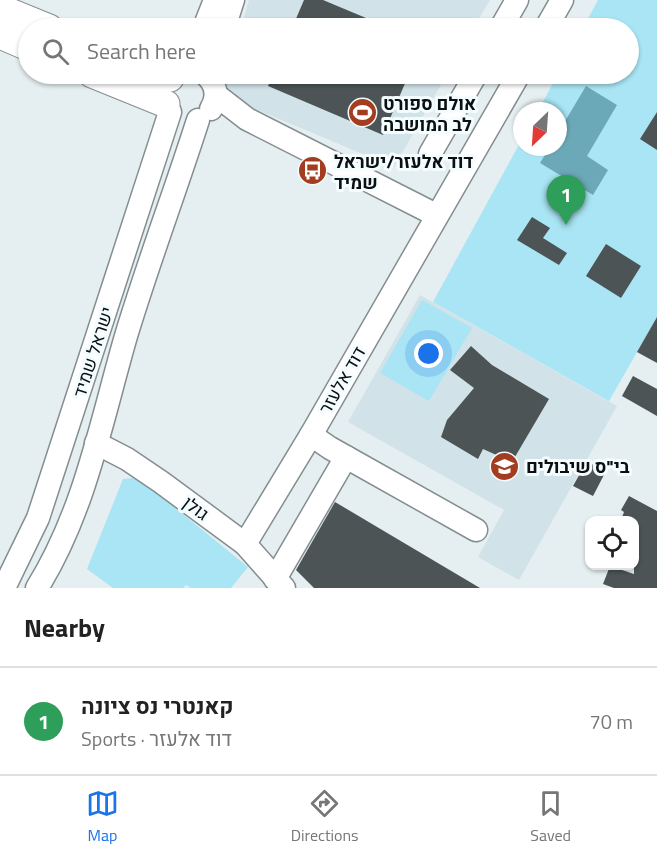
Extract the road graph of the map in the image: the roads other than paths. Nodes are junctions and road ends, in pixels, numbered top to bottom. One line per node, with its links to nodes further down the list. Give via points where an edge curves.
1 (215, 0): 7 (street)
2 (233, 0): 8 (street)
3 (517, 0): 9 (street)
4 (562, 0): 10 (street)
5 (0, 8): 6 (main road)
6 (24, 18)
7 (208, 18)
8 (227, 18)
9 (507, 18)
10 (552, 18)
11 (0, 35): 12 (main road)
12 (18, 43)
13 (114, 84): 18 (main road)
14 (166, 84): 18 (street, ישראל שמיד)
15 (470, 84): 19 (street)
16 (513, 84): 20 (street, דוד אלעזר)
17 (210, 93): 18 (street, via 183,120); 20 (street, via 247,119); 22 (street, ישראל שמיד, via 127,334)
18 (168, 108): 27 (street, ישראל שמיד, via 38,518)
19 (430, 154)
20 (436, 215): 21 (street, דוד אלעזר)
21 (311, 435): 23 (street); 25 (street, דוד אלעזר)
22 (96, 443): 25 (street, גולן, via 153,476); 28 (street, ישראל שמיד, via 81,497)
23 (346, 457): 24 (street); 26 (street)
24 (476, 530)
25 (245, 544): 26 (street, גולן)
26 (279, 583)
27 (4, 588)
28 (37, 588)

